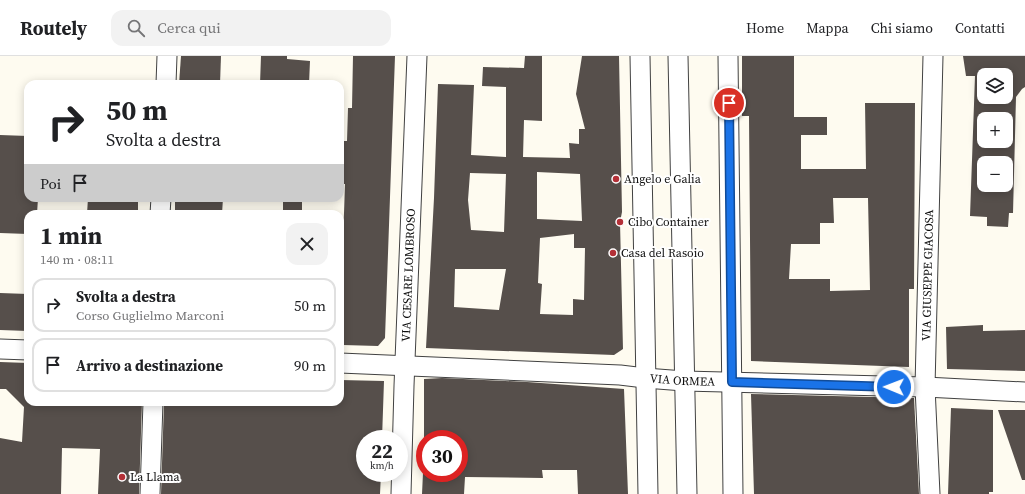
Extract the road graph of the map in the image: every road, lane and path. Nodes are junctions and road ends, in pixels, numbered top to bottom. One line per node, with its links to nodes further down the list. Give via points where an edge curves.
1 (167, 56): 7 (street)
2 (417, 56): 11 (street, VIA CESARE LOMBROSO)
3 (640, 56): 12 (street)
4 (678, 56): 13 (street)
5 (728, 56): 14 (street)
6 (934, 56): 15 (street, VIA GIUSEPPE GIACOSA)
7 (166, 80)
8 (0, 349): 9 (street)
9 (24, 350)
10 (344, 363): 11 (street, VIA ORMEA)
11 (405, 366): 12 (street, VIA ORMEA); 19 (street, VIA CESARE LOMBROSO)
12 (645, 378): 13 (street, VIA ORMEA); 20 (street)
13 (684, 381): 14 (street, VIA ORMEA); 21 (street)
14 (732, 382): 15 (street, VIA ORMEA); 22 (street)
15 (925, 387): 16 (street, VIA ORMEA); 23 (street, VIA GIUSEPPE GIACOSA)
16 (1025, 392)
17 (153, 406): 18 (street)
18 (150, 494)
19 (401, 494)
20 (648, 494)
21 (687, 494)
22 (733, 494)
23 (930, 494)

